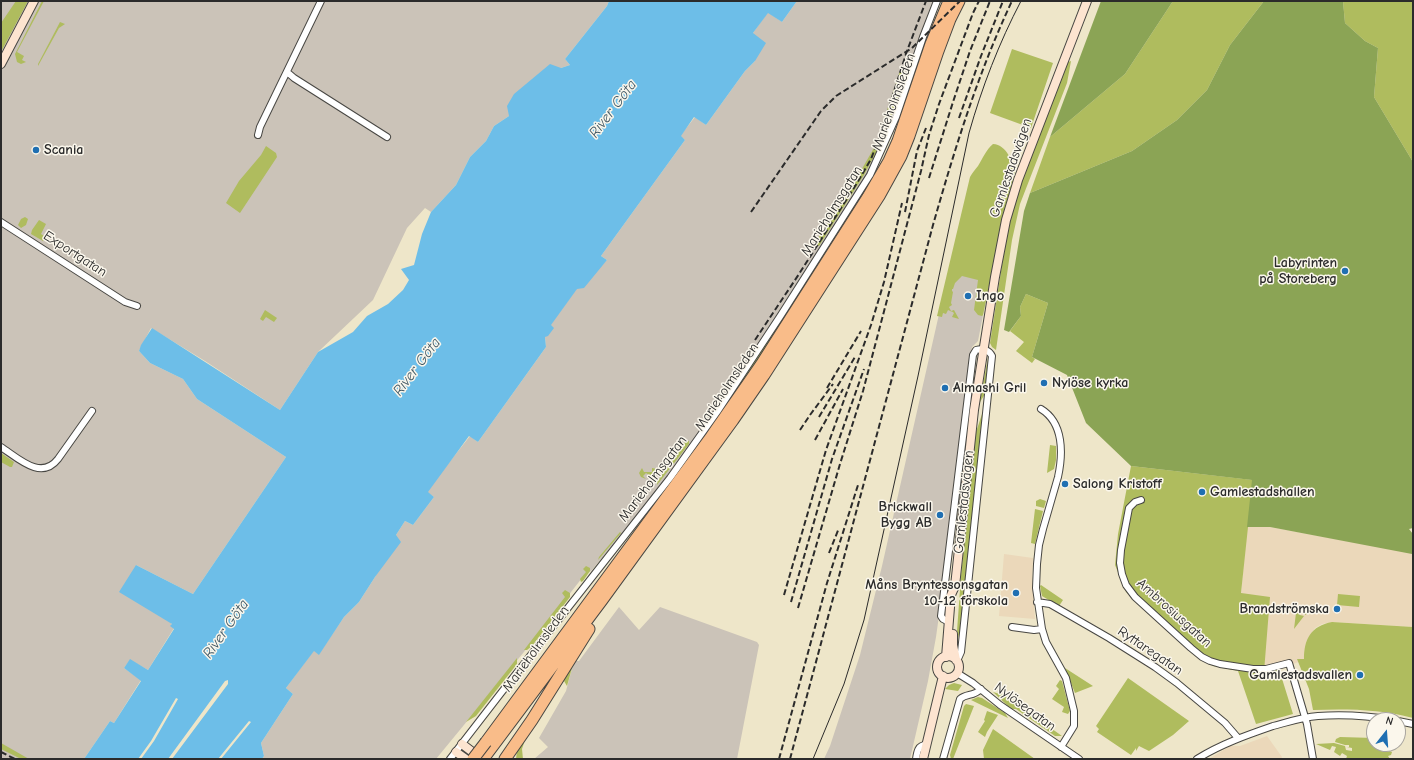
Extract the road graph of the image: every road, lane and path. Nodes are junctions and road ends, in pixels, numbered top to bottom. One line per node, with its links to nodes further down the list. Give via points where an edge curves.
1 (34, 1): 7 (street)
2 (321, 1): 8 (street)
3 (937, 1): 34 (street, Marieholmsgatan, via 889,135 857,197 699,439)
4 (949, 1): 35 (highway, Marieholmsleden, via 931,44 898,141 868,197 711,437)
5 (959, 1): 21 (highway, Marieholmsleden, via 938,51 909,136 891,176 734,420)
6 (1088, 1): 13 (street, Gamlestadsvägen, via 1011,199)
7 (1, 64)
8 (287, 72): 9 (street); 10 (street)
9 (258, 135)
10 (387, 137)
11 (1, 222): 12 (street, Exportgatan, via 125,302)
12 (137, 306)
13 (983, 349): 14 (street, Gamlestadsvägen, via 989,351 992,356); 16 (street, Gamlestadsvägen); 23 (street, Gamlestadsvägen, via 976,350 973,355 941,616)
14 (987, 400): 16 (street); 27 (street, Gamlestadsvägen, via 961,652)
15 (1041, 409): 22 (street, via 1050,415 1057,427 1061,456 1058,477 1039,545 1036,564)
16 (974, 410): 20 (street, Gamlestadsvägen)
17 (92, 411): 18 (street, via 58,459 47,468 33,467)
18 (1, 447)
19 (1142, 500): 31 (street, Ambrosiusgatan, via 1129,508 1121,550 1122,574 1129,591 1191,648 1210,661 1253,669 1266,669 1289,662)
20 (955, 586): 23 (street, Gamlestadsvägen, via 951,595); 27 (street, Gamlestadsvägen, via 953,645)
21 (602, 600): 35 (highway, Marieholmsleden); 39 (highway, via 593,622)
22 (1037, 602): 25 (street); 33 (street, Ryttaregatan, via 1050,604 1141,657 1197,699)
23 (949, 622): 26 (street, Gamlestadsvägen)
24 (1012, 627): 25 (street)
25 (1042, 629): 37 (street, via 1046,642 1066,678 1074,710 1074,726)
26 (946, 657): 27 (street); 29 (street, via 940,660 938,666 938,671)
27 (956, 660): 28 (street, via 959,666)
28 (957, 673): 29 (street, via 950,677); 30 (street, Nylösegatan)
29 (943, 676): 36 (street)
30 (981, 689): 37 (street, Nylösegatan); 47 (street, via 976,694 960,699)
31 (1305, 718): 32 (street); 33 (street); 50 (street)
32 (1366, 718)
33 (1238, 738): 49 (street)
34 (462, 744): 38 (street, Marieholmsgatan); 43 (street)
35 (489, 744): 42 (highway, Marieholmsleden, bridge); 43 (highway, Marieholmsleden)
36 (926, 745): 45 (street, via 919,748); 46 (street)
37 (1061, 747): 48 (street, Nylösegatan)
38 (456, 752): 40 (street, Marieholmsgatan); 41 (street)
39 (513, 754): 44 (highway)
40 (450, 759)
41 (466, 759)
42 (473, 759)
43 (482, 759)
44 (505, 759)
45 (916, 759)
46 (923, 759)
47 (943, 759)
48 (1079, 759)
49 (1197, 759)
50 (1313, 759)

